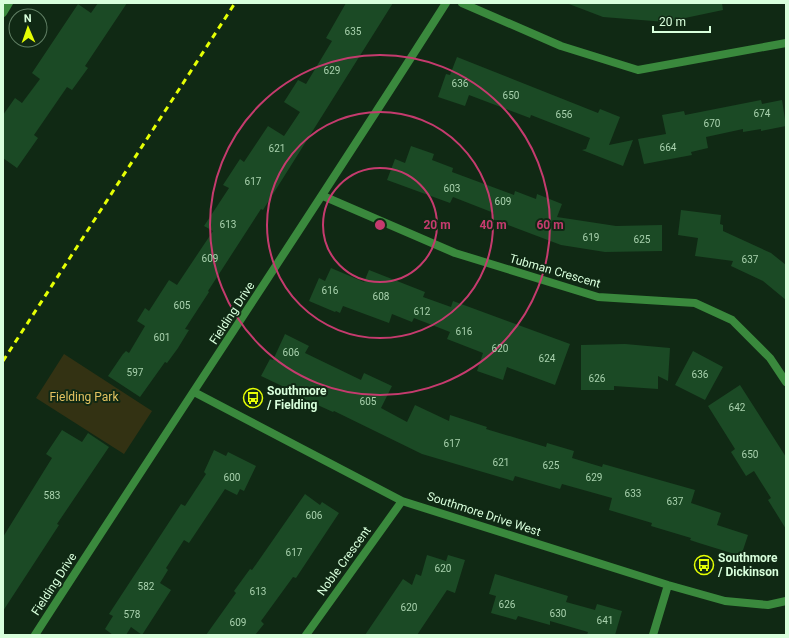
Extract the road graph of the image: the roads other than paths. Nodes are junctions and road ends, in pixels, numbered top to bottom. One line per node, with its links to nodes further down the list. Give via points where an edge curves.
1 (10, 3): 4 (street)
2 (446, 3): 6 (street, Fielding Drive)
3 (462, 3): 5 (street, via 561,46 638,70)
4 (3, 13)
5 (786, 43)
6 (322, 196): 7 (street, Tubman Crescent, via 455,253 598,297 695,303 732,320 770,358); 8 (street, Fielding Drive)
7 (786, 382)
8 (194, 392): 9 (street, Southmore Drive West); 12 (street, Fielding Drive)
9 (402, 501): 10 (street, Southmore Drive West); 13 (street, Noble Crescent)
10 (668, 585): 11 (street, Southmore Drive West, via 725,600 768,605); 14 (street)
11 (786, 601)
12 (35, 635)
13 (306, 635)
14 (653, 635)

